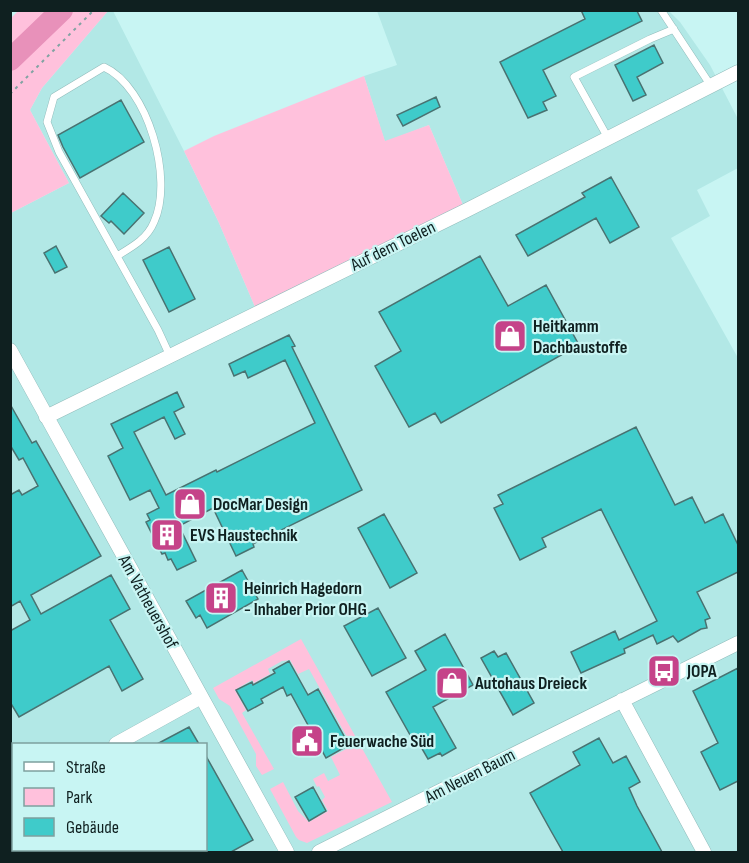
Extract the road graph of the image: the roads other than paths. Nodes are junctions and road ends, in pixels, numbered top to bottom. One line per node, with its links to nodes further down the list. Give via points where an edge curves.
1 (661, 10): 2 (lane)
2 (674, 29): 4 (lane); 5 (lane, via 574,77)
3 (738, 72): 4 (street, Auf dem Toelen)
4 (711, 86): 5 (street, Auf dem Toelen)
5 (608, 139): 8 (street, Auf dem Toelen)
6 (117, 256): 6 (lane, via 59,152 47,122 54,97 104,67 114,71 146,114 157,148 161,196 154,223 142,241); 8 (lane)
7 (10, 350): 9 (street, Am Vatheuershof)
8 (170, 356): 9 (street, Auf dem Toelen)
9 (46, 417): 11 (street, Am Vatheuershof)
10 (738, 643): 12 (street, Am Neuen Baum)
11 (201, 697): 13 (street); 14 (street, Am Vatheuershof)
12 (622, 700): 15 (street, Am Neuen Baum); 16 (street)
13 (118, 743)
14 (287, 852)
15 (319, 852)
16 (704, 852)

